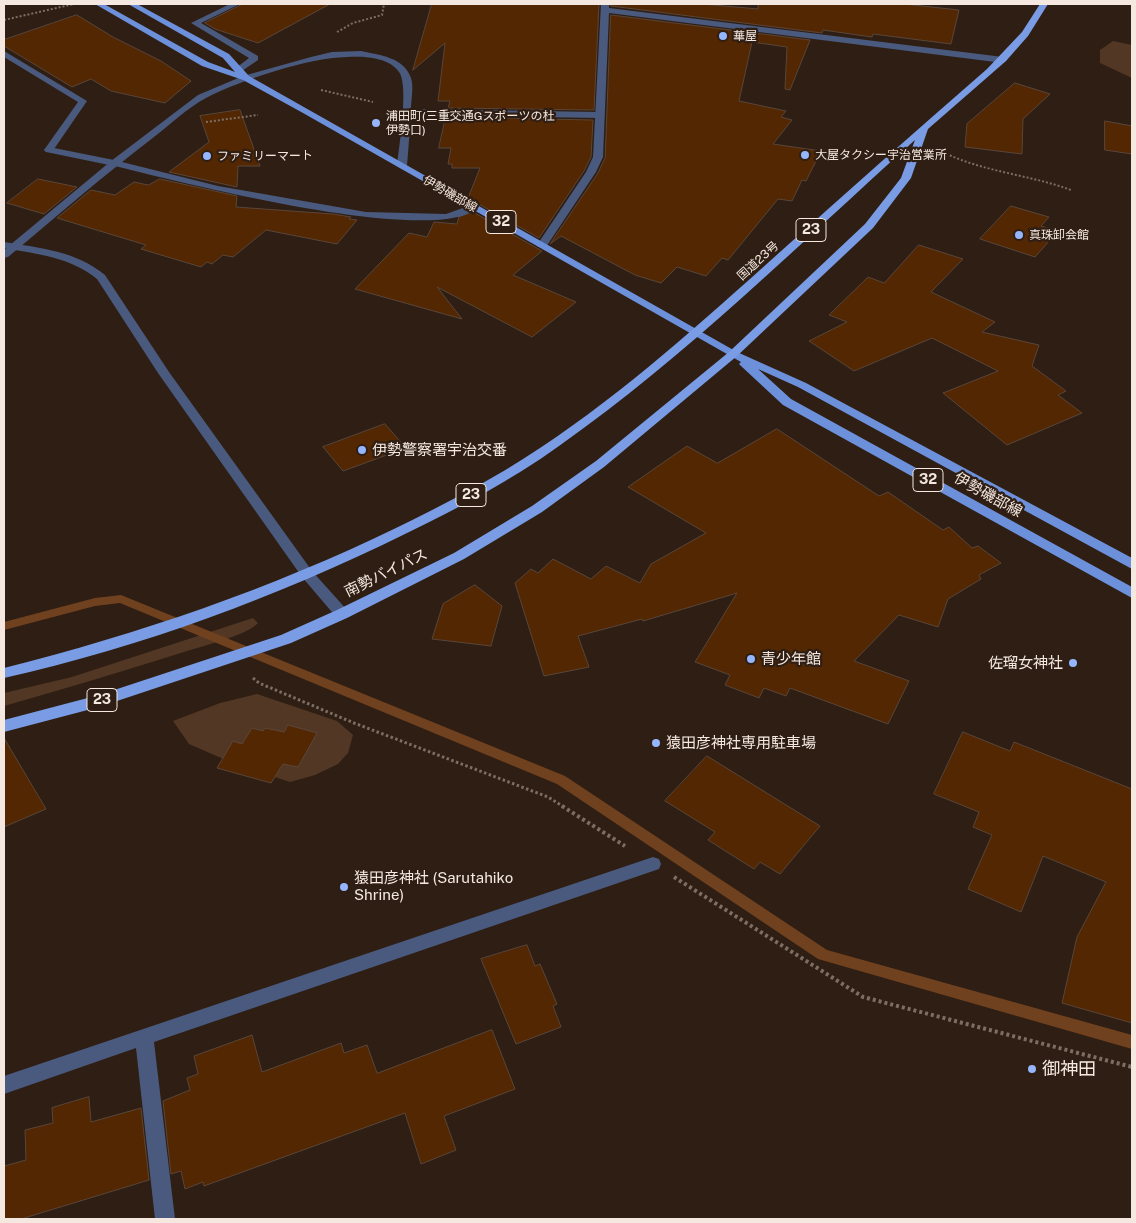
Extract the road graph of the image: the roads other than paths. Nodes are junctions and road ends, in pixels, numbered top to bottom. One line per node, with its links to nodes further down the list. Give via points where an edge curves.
1 (99, 4): 8 (main road, 伊勢磯部線 / 32, via 206,64)
2 (132, 4): 8 (main road, 伊勢磯部線 / 32, via 226,56)
3 (236, 4): 8 (street, via 194,23 255,58)
4 (1044, 4): 7 (highway, 国道23号 / 23, via 1029,32)
5 (604, 7): 7 (street); 10 (street)
6 (4, 54): 12 (street, via 84,101 49,150)
7 (1002, 60): 11 (highway, 国道23号 / 23)
8 (242, 74): 9 (street, via 332,55 375,57 397,65 403,71 407,79); 12 (street, via 202,97); 13 (main road, 伊勢磯部線 / 32)
9 (407, 112): 10 (street); 13 (street)
10 (600, 114): 15 (street, via 598,157 592,172)
11 (925, 126): 18 (highway, 国道23号 / 23); 19 (highway, 国道23号 / 23, via 906,178 869,226)
12 (114, 163): 14 (street, via 218,189 366,215 447,217); 16 (street)
13 (402, 166): 14 (main road, 伊勢磯部線 / 32)
14 (474, 207): 15 (main road, 伊勢磯部線 / 32)
15 (542, 245): 18 (main road, 伊勢磯部線 / 32)
16 (9, 246): 17 (street); 21 (street, via 74,260 92,268 101,277 164,373)
17 (4, 255)
18 (696, 333): 19 (main road, 伊勢磯部線 / 32); 21 (highway, 南勢バイパス / 23, via 556,444 493,484 385,539)
19 (733, 354): 20 (main road, 伊勢磯部線 / 32, via 802,385); 22 (main road, 伊勢磯部線 / 32, via 787,402); 23 (highway, 南勢バイパス / 23, via 600,464 537,509 459,556)
20 (1132, 564)
21 (306, 574): 23 (street); 24 (highway, 南勢バイパス / 23, via 219,610 136,638)
22 (1132, 594)
23 (342, 614): 25 (highway, 南勢バイパス / 23, via 286,639 199,669 99,701)
24 (4, 673)
25 (4, 726)
26 (653, 864): 27 (street)
27 (144, 1036): 28 (street); 29 (street)
28 (4, 1085)
29 (165, 1219)

